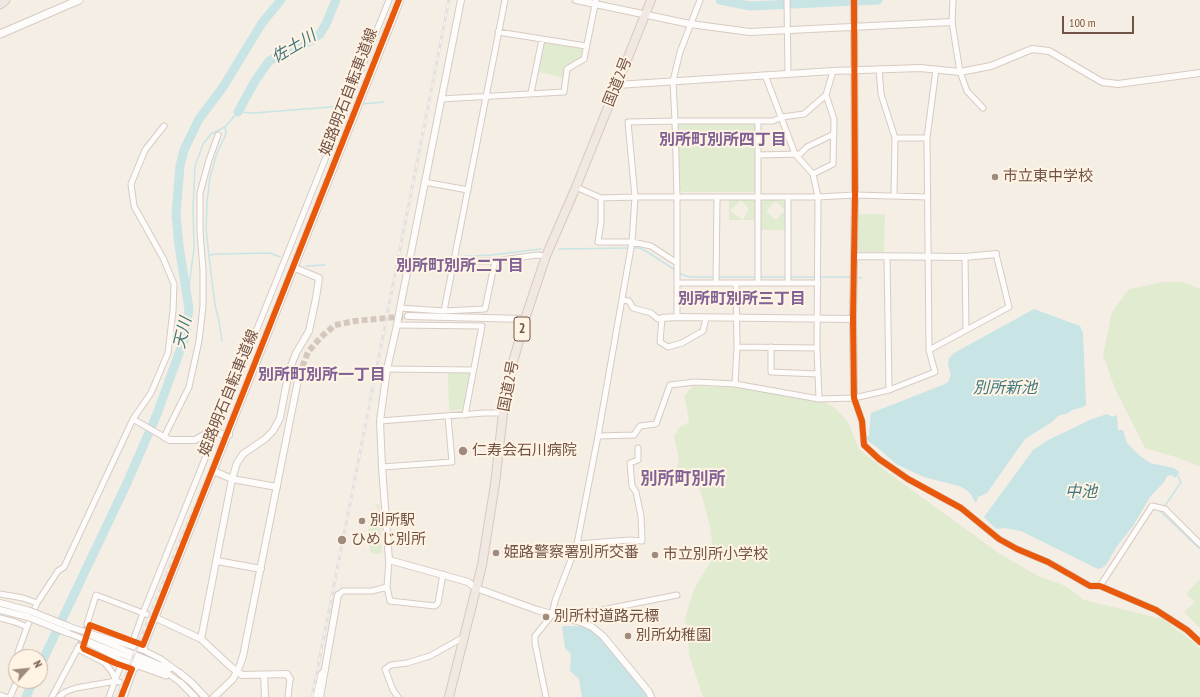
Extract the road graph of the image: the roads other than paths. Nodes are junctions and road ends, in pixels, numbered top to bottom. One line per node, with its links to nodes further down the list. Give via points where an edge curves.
1 (5, 0): 14 (highway)
2 (79, 0): 21 (main road)
3 (389, 0): 110 (street)
4 (401, 0): 73 (street)
5 (461, 0): 37 (street)
6 (505, 0): 20 (street)
7 (576, 0): 11 (street)
8 (651, 0): 15 (highway, 国道2号 / 2)
9 (700, 0): 17 (street)
10 (953, 0): 16 (street)
11 (595, 2): 15 (street); 23 (street)
12 (854, 2): 18 (street)
13 (787, 3): 19 (street)
14 (0, 4)
15 (645, 14): 17 (street); 33 (highway, 国道2号 / 2)
16 (952, 22): 18 (street); 28 (street)
17 (690, 24): 19 (street, via 750,32); 32 (street)
18 (855, 28): 19 (street); 26 (street)
19 (787, 30): 29 (street)
20 (498, 32): 22 (street); 36 (street)
21 (0, 34)
22 (542, 39): 23 (street); 34 (street)
23 (586, 46): 34 (street, via 584,59 567,69 564,92)
24 (880, 69): 25 (street); 26 (street); 45 (street, via 881,94)
25 (936, 69): 28 (street); 46 (street)
26 (854, 70): 27 (street); 54 (street)
27 (833, 71): 29 (street); 35 (street)
28 (960, 72): 30 (street, via 991,66 1032,49 1049,51 1102,82 1118,84); 38 (street, via 967,91)
29 (788, 74): 31 (street)
30 (1199, 74)
31 (765, 75): 32 (street); 39 (street)
32 (673, 81): 33 (street); 40 (street)
33 (617, 85): 51 (highway, 国道2号 / 2)
34 (531, 93): 36 (street)
35 (826, 95): 39 (street, via 804,114); 43 (street, via 834,119)
36 (486, 97): 37 (street); 52 (street)
37 (441, 100): 50 (street)
38 (983, 108)
39 (782, 116): 41 (street, via 773,121); 47 (street)
40 (675, 121): 41 (street); 57 (street, via 628,122); 58 (street)
41 (758, 122): 48 (street)
42 (164, 126): 108 (street, via 145,150 130,184 134,206 163,258 174,284 168,353)
43 (834, 134): 47 (street, via 800,154); 49 (street, via 833,164)
44 (218, 135): 112 (street, via 200,193 203,298 199,341 189,387)
45 (895, 138): 46 (street); 55 (street)
46 (927, 138): 56 (street)
47 (795, 154): 48 (street); 49 (street)
48 (758, 155): 53 (street)
49 (813, 174): 61 (street)
50 (424, 182): 52 (street); 81 (street)
51 (576, 187): 62 (street); 65 (highway, 国道2号 / 2)
52 (468, 190): 70 (street)
53 (757, 196): 59 (street); 60 (street); 77 (street)
54 (855, 196): 55 (street); 61 (street); 66 (street)
55 (894, 196): 56 (street)
56 (928, 196): 68 (street)
57 (635, 197): 58 (street); 62 (street); 63 (street)
58 (677, 197): 59 (street); 72 (street)
59 (717, 197): 75 (street)
60 (788, 197): 61 (street); 78 (street)
61 (818, 197): 79 (street)
62 (601, 198): 63 (street, via 598,242)
63 (632, 242): 72 (street, via 651,246); 80 (street)
64 (996, 254): 69 (street); 92 (street, via 1009,307)
65 (546, 256): 71 (street); 88 (highway, 国道2号 / 2)
66 (854, 256): 67 (street); 90 (street)
67 (887, 257): 68 (street); 102 (street)
68 (928, 257): 69 (street); 96 (street)
69 (965, 257): 92 (street)
70 (455, 258): 71 (street); 82 (street)
71 (495, 261): 82 (street, via 485,309)
72 (677, 263): 74 (street)
73 (295, 268): 111 (street); 117 (street, via 319,278 309,330 289,371 280,418 274,431 243,454)
74 (677, 283): 75 (street); 84 (street)
75 (716, 283): 76 (street)
76 (736, 283): 77 (street); 87 (street)
77 (758, 283): 78 (street)
78 (788, 283): 79 (street)
79 (818, 283): 89 (street)
80 (622, 300): 85 (street, via 629,301 633,308 651,313 658,319); 113 (street)
81 (400, 308): 82 (street); 91 (street)
82 (444, 311)
83 (408, 316): 88 (street)
84 (677, 317): 85 (street); 86 (street)
85 (662, 318): 86 (street, via 660,342 668,347 682,343 703,331)
86 (706, 318): 87 (street)
87 (737, 318): 89 (street); 93 (street)
88 (525, 319): 105 (highway, 国道2号 / 2)
89 (818, 319): 90 (street); 95 (street)
90 (853, 319): 103 (street)
91 (397, 324): 97 (street); 98 (street, via 482,326)
92 (966, 330): 96 (street)
93 (738, 347): 94 (street); 101 (street)
94 (771, 347): 95 (street); 99 (street, via 771,372)
95 (817, 348): 99 (street)
96 (929, 350): 102 (street, via 935,372)
97 (387, 369): 98 (street); 109 (street)
98 (473, 370): 106 (street)
99 (818, 374): 104 (street)
100 (299, 376): 118 (street)
101 (735, 384): 104 (street); 113 (street, via 695,382 670,385 656,424 640,426 634,435)
102 (889, 390): 103 (street)
103 (854, 398): 104 (street); 125 (street, via 862,421 864,445 879,459 908,479 961,508 999,539 1048,562 1090,586)
104 (819, 399)
105 (503, 413): 106 (street); 127 (highway, 国道2号 / 2, via 486,538)
106 (465, 415): 107 (street)
107 (448, 416): 109 (street); 115 (street, via 452,462)
108 (135, 420): 112 (street); 132 (street, via 64,567 58,570)
109 (380, 421): 115 (street)
110 (215, 432): 111 (street); 112 (street, via 194,440 170,440); 134 (street)
111 (229, 435): 116 (street)
112 (161, 436)
113 (598, 436): 119 (street)
114 (638, 448): 119 (street, via 638,460 630,463 632,486 636,492 641,516 642,540)
115 (382, 467): 121 (street)
116 (214, 471): 117 (street); 138 (street)
117 (232, 479): 118 (street); 122 (street)
118 (277, 487): 123 (street)
119 (577, 544): 136 (street)
120 (1200, 544): 125 (street, via 1165,510 1152,506)
121 (389, 560): 124 (street); 126 (street)
122 (217, 561): 123 (street); 144 (street)
123 (261, 568): 152 (street, via 246,647)
124 (443, 574): 126 (street, via 438,603 435,606 390,601); 127 (street, via 468,582)
125 (1100, 586): 145 (street, via 1156,610 1187,630)
126 (387, 587): 129 (street, via 372,591 342,591)
127 (476, 588): 136 (street); 143 (highway, 国道2号 / 2)
128 (0, 594): 132 (street)
129 (338, 595): 151 (street)
130 (677, 595): 139 (street, via 587,613)
131 (0, 603): 135 (street)
132 (37, 603): 141 (street)
133 (0, 610): 135 (street)
134 (143, 613): 138 (street); 140 (street, via 96,595); 146 (street, via 133,641)
135 (29, 614): 142 (street, bridge)
136 (552, 614): 139 (street); 174 (street, via 535,636)
137 (0, 618): 141 (street)
138 (156, 618): 144 (street); 148 (street, via 144,647)
139 (581, 622): 175 (street, via 604,636)
140 (88, 624)
141 (27, 627): 147 (street)
142 (69, 630): 146 (street); 149 (street); 153 (street); 157 (street, via 168,673)
143 (464, 637): 172 (street, via 430,656 391,665 385,669); 173 (highway, 国道2号 / 2)
144 (201, 639): 152 (street)
145 (1200, 642)
146 (128, 645): 148 (street)
147 (19, 649)
148 (145, 651): 153 (street)
149 (121, 660): 150 (street); 156 (street, via 122,665)
150 (138, 666): 157 (street); 158 (street, via 134,669)
151 (325, 671): 170 (street, via 321,674); 171 (street)
152 (237, 672): 154 (street, via 242,675); 167 (street, via 229,684)
153 (180, 673): 166 (street)
154 (264, 675): 155 (street, via 287,674); 168 (street)
155 (290, 679): 169 (street)
156 (116, 681): 158 (street); 161 (street, via 105,663 78,647); 162 (street, via 76,688); 163 (street)
157 (181, 683): 165 (street)
158 (128, 685): 164 (street)
159 (0, 696): 160 (street)
160 (6, 697)
161 (52, 697)
162 (59, 697)
163 (109, 697)
164 (124, 697)
165 (195, 697)
166 (205, 697)
167 (214, 697)
168 (265, 697)
169 (288, 697)
170 (316, 697)
171 (320, 697)
172 (398, 697)
173 (449, 697)
174 (546, 697)
175 (651, 697)

